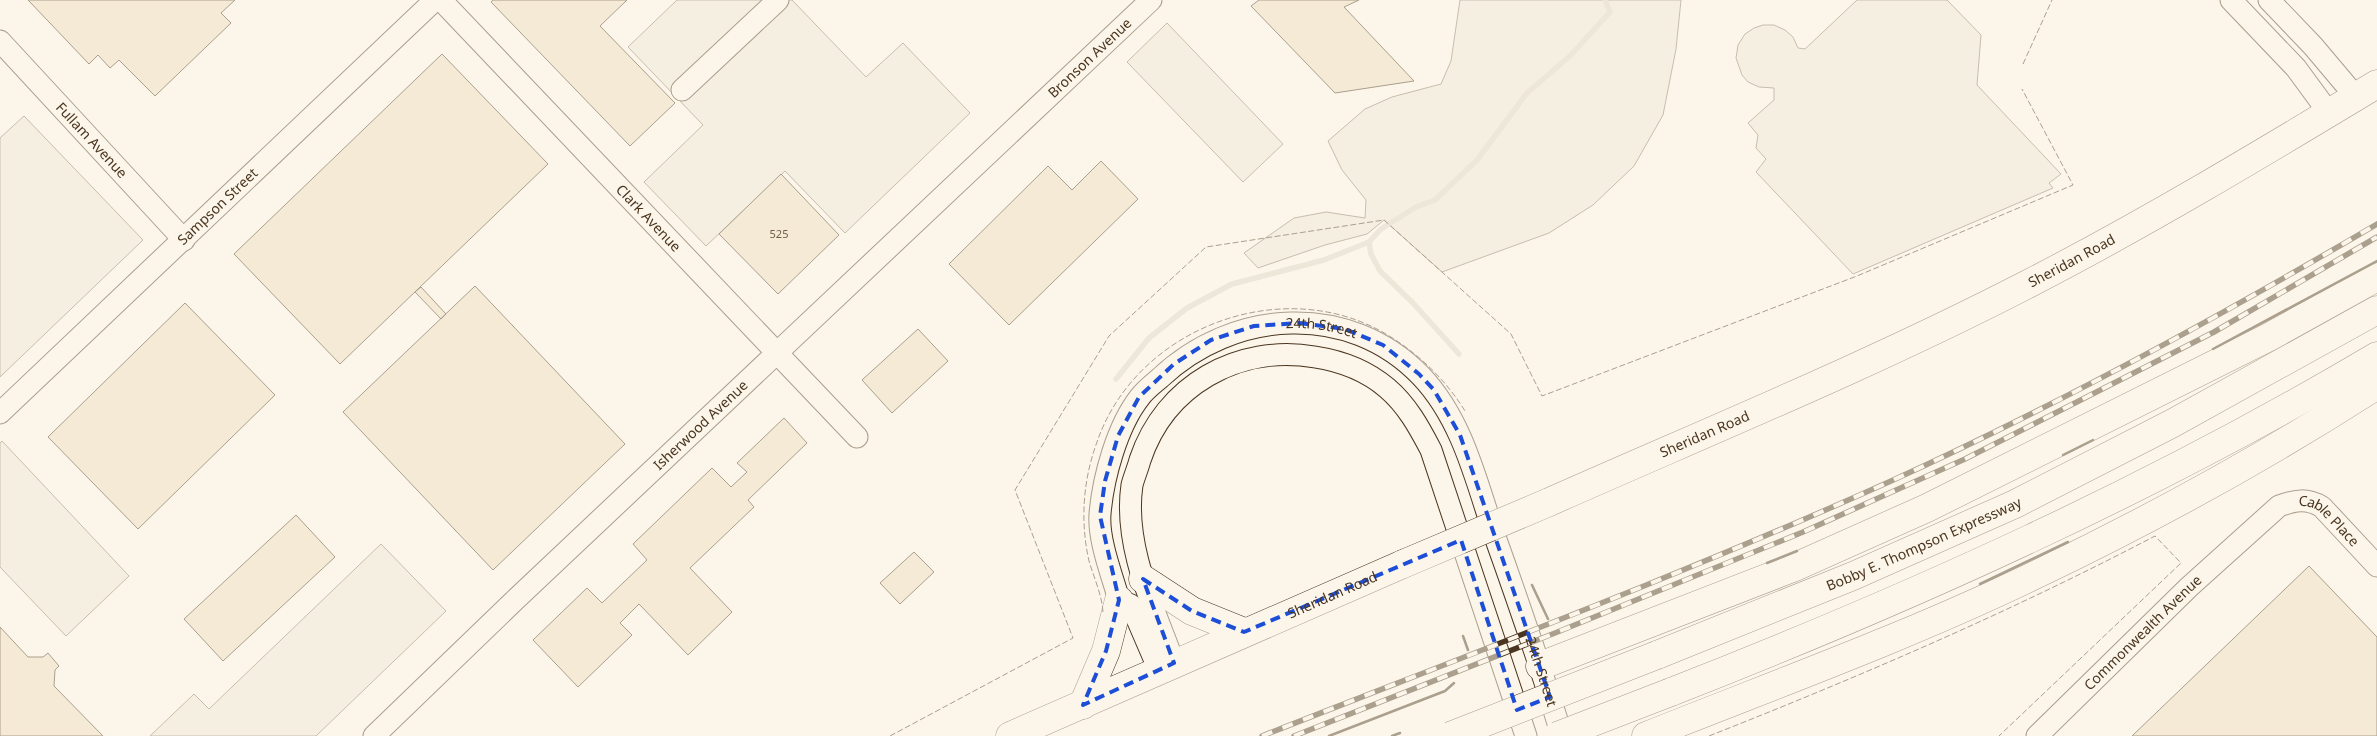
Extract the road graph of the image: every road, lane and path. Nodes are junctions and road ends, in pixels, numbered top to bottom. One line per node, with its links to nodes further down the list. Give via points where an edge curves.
1 (435, 0): 12 (street, Sampson Street)
2 (441, 0): 15 (street, Clark Avenue)
3 (778, 0): 8 (street)
4 (1151, 0): 11 (street, Bronson Avenue)
5 (2231, 0): 10 (street, via 2296,68)
6 (2269, 0): 9 (street, via 2314,46)
7 (0, 41): 12 (street, Fullam Avenue)
8 (682, 90)
9 (2366, 90): 10 (main road, Sheridan Road)
10 (2328, 113): 24 (main road, Sheridan Road, bridge, via 2193,195 2027,284 1897,348 1547,503)
11 (1029, 115): 15 (street, Isherwood Avenue)
12 (184, 240): 18 (street, Sampson Street)
13 (2377, 277): 25 (main road, via 2269,337 1927,508 1795,567)
14 (2377, 310): 30 (main road, Bobby E. Thompson Expressway, bridge, via 2173,423 2016,504 1853,576)
15 (778, 353): 19 (street, Clark Avenue); 28 (street, Isherwood Avenue)
16 (2377, 356): 32 (main road, bridge, via 2255,424 2016,545 1897,599)
17 (2377, 385): 34 (main road, via 2248,464 2034,575 1938,618)
18 (0, 413)
19 (857, 437)
20 (2250, 531): 21 (street, Cable Place, via 2279,506 2292,501 2314,502); 35 (street, Commonwealth Avenue)
21 (2377, 566)
22 (1143, 579): 24 (main road, via 1192,611); 26 (street, 24th Street); 31 (street, 24th Street, via 1135,549 1132,485 1145,447 1158,422 1175,401 1204,377 1227,365 1251,358 1282,353 1301,354 1347,364 1386,388 1401,403 1418,424 1431,450)
23 (1119, 600): 25 (street, 24th Street, via 1100,516 1105,481 1118,436 1139,397 1174,364 1211,340 1254,326 1299,323 1345,329 1382,345 1419,374 1446,407 1466,453); 26 (street, via 1131,605); 27 (main road, via 1106,651)
24 (1244, 632): 26 (main road, Sheridan Road)
25 (1540, 666): 33 (street, 24th Street)
26 (1167, 667): 27 (main road, Sheridan Road)
27 (1083, 704): 29 (main road, Sheridan Road)
28 (374, 736)
29 (1010, 736)
30 (1450, 736)
31 (1526, 736)
32 (1557, 736)
33 (1562, 736)
34 (1646, 736)
35 (2037, 736)

